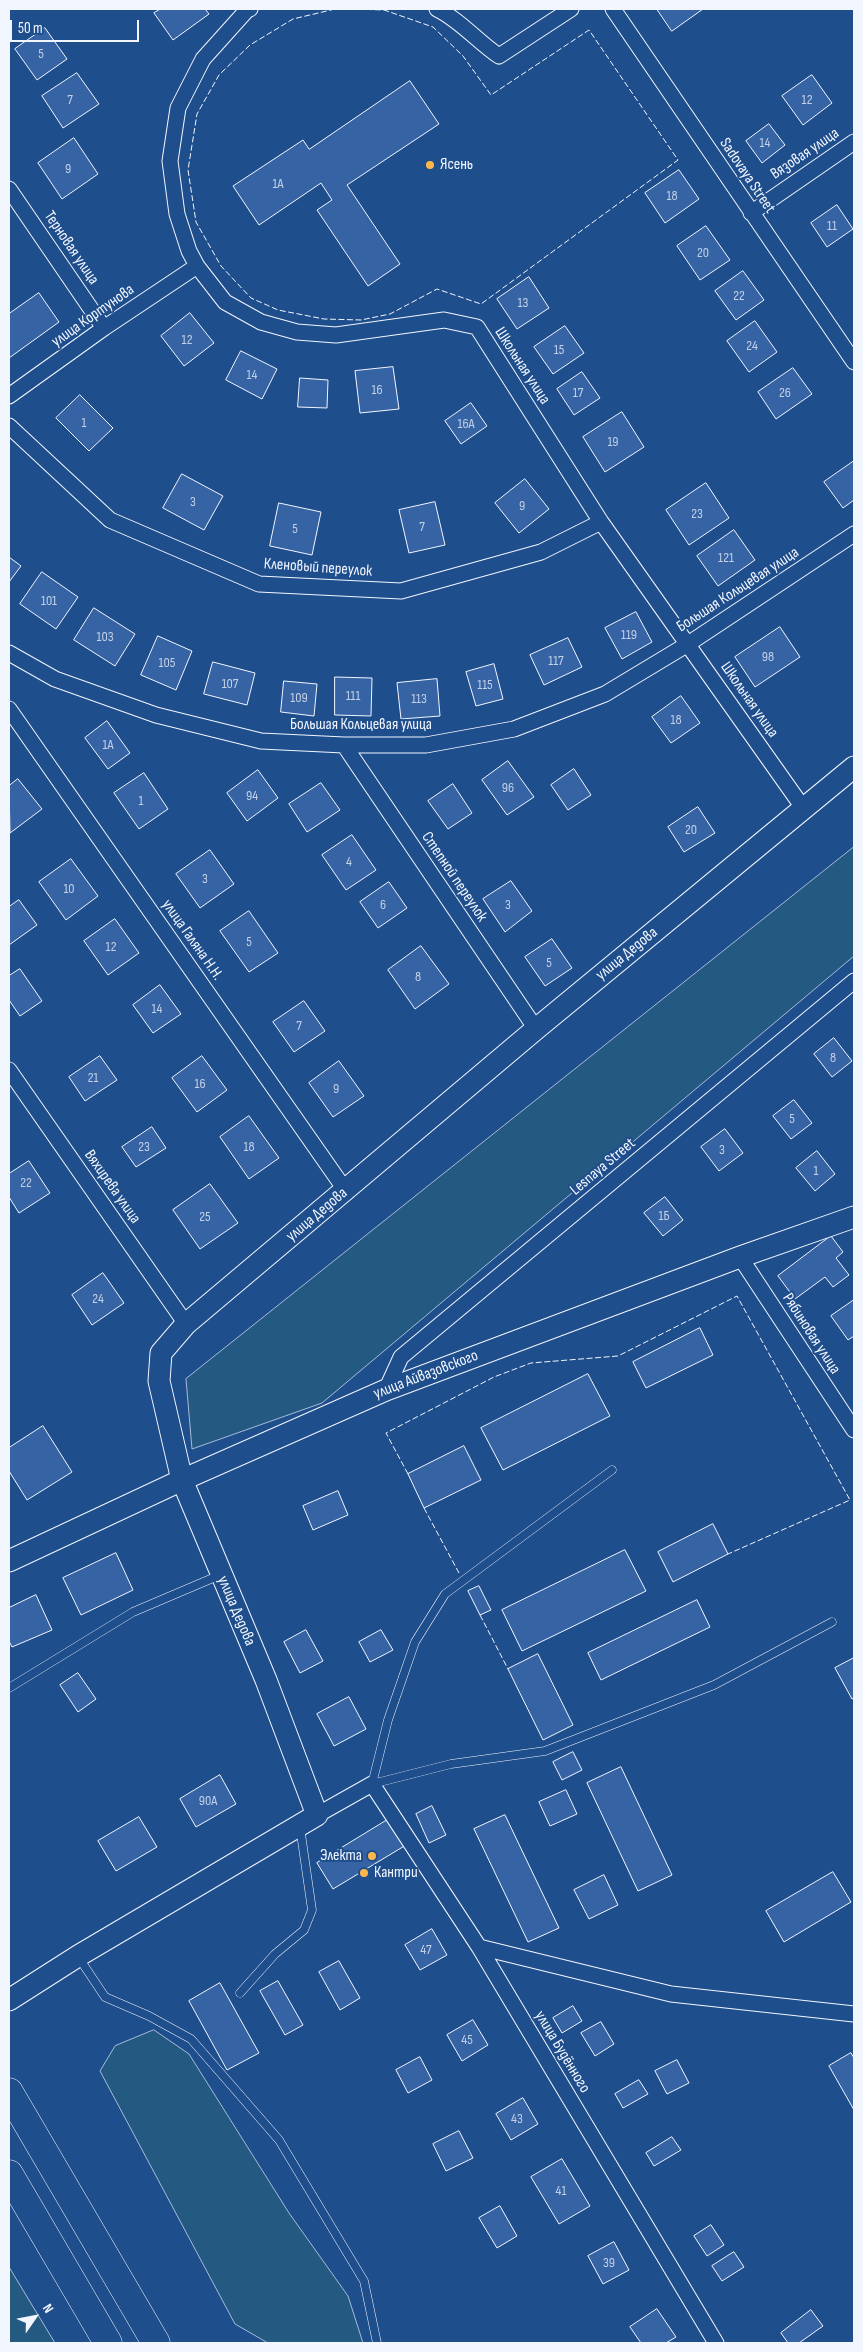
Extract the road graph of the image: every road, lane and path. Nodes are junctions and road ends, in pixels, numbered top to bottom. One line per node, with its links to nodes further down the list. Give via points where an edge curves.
1 (247, 9): 8 (street, Школьная улица, via 203,59 178,108 170,161 177,214)
2 (437, 9): 3 (street, via 499,56)
3 (571, 9)
4 (613, 9): 7 (street, Sadovaya Street)
5 (854, 142): 7 (street, Вязовая улица)
6 (9, 189): 9 (street, Терновая улица)
7 (750, 212): 10 (street, Sadovaya Street)
8 (197, 266): 9 (street, улица Кортунова); 13 (street, Школьная улица, via 225,302 261,322 297,332 336,336 444,320 477,327)
9 (104, 328): 11 (street, улица Кортунова)
10 (854, 362)
11 (9, 396)
12 (9, 426): 13 (street, Кленовый переулок, via 110,520 259,584 401,591 541,552)
13 (601, 522): 15 (street, Школьная улица)
14 (854, 534): 15 (street, Большая Кольцевая улица)
15 (688, 644): 18 (street, Большая Кольцевая улица, via 605,694 514,729 426,745); 20 (street, Школьная улица)
16 (9, 653): 18 (street, Большая Кольцевая улица, via 55,679 156,715 261,742)
17 (9, 708): 24 (street, улица Галяна Н.Н.)
18 (344, 745): 22 (street, Степной переулок)
19 (854, 767): 20 (street, улица Дедова)
20 (804, 809): 22 (street, улица Дедова)
21 (854, 981): 28 (street, Lesnaya Street, via 401,1357)
22 (536, 1029): 24 (street, улица Дедова)
23 (9, 1070): 27 (street, Вяхирева улица)
24 (346, 1191): 27 (street, улица Дедова)
25 (854, 1217): 26 (street, улица Айвазовского)
26 (740, 1257): 28 (street, улица Айвазовского); 29 (street, Рябиновая улица)
27 (186, 1324): 31 (street, улица Дедова, via 161,1353 159,1381)
28 (386, 1390): 31 (street, улица Айвазовского)
29 (854, 1430)
30 (612, 1470): 36 (lane, via 445,1594 414,1642 388,1720)
31 (182, 1480): 32 (street, улица Айвазовского); 33 (street, улица Дедова)
32 (9, 1561)
33 (220, 1575): 35 (lane, via 133,1612); 37 (street, улица Дедова, via 266,1680)
34 (832, 1622): 36 (lane, via 714,1685 545,1751 452,1764)
35 (9, 1688)
36 (372, 1784): 37 (street); 38 (street, улица Будённого)
37 (308, 1820): 39 (street); 40 (lane, via 312,1910 304,1930 275,1954)
38 (479, 1947): 42 (street, via 671,1994); 48 (street, улица Будённого)
39 (78, 1956): 41 (street); 47 (lane, via 105,1996 190,2039 279,2140 364,2282)
40 (240, 1993)
41 (9, 2000)
42 (854, 2014)
43 (9, 2092): 46 (highway)
44 (9, 2174): 45 (highway)
45 (108, 2343)
46 (156, 2343)
47 (377, 2343)
48 (716, 2343)

